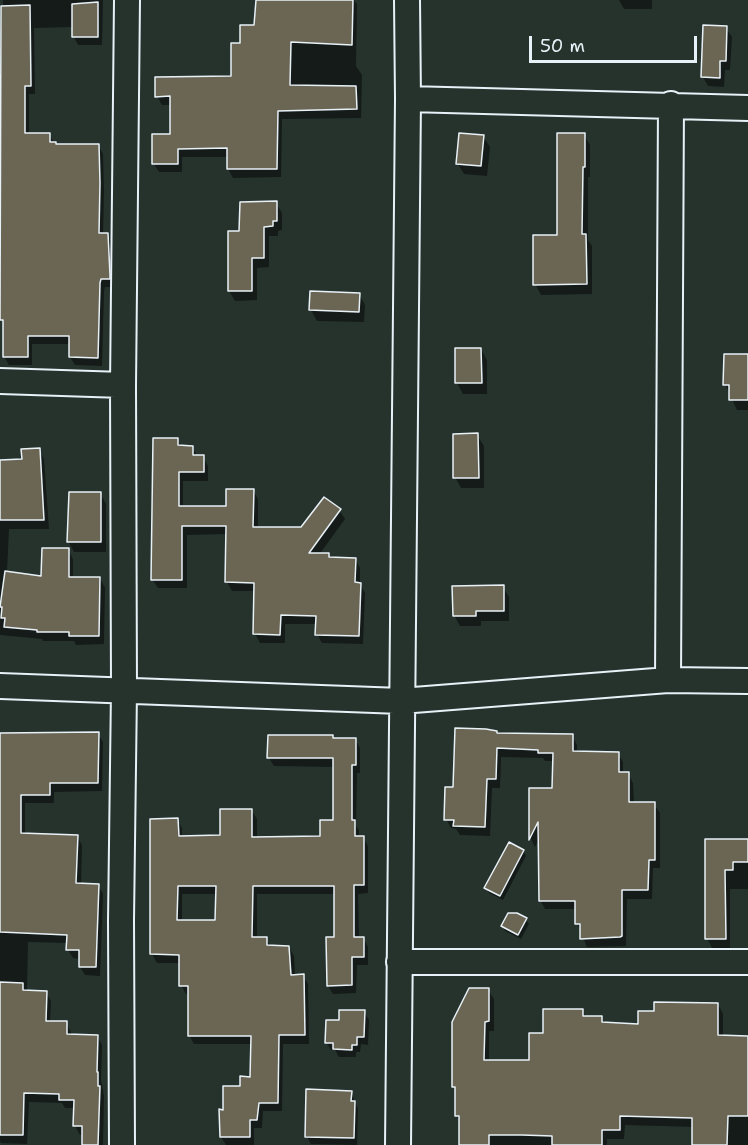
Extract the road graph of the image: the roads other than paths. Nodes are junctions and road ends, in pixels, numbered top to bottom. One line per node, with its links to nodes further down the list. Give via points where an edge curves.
1 (127, 0): 7 (street)
2 (407, 0): 3 (street)
3 (408, 99): 4 (street); 12 (street)
4 (671, 104): 5 (street); 8 (street)
5 (748, 108)
6 (0, 381): 7 (street)
7 (123, 385): 11 (street)
8 (668, 680): 9 (street); 12 (street)
9 (748, 681)
10 (0, 686): 11 (street)
11 (124, 690): 12 (street); 15 (street)
12 (401, 701): 13 (street)
13 (399, 962): 14 (street); 16 (street)
14 (748, 962)
15 (122, 1145)
16 (398, 1145)

